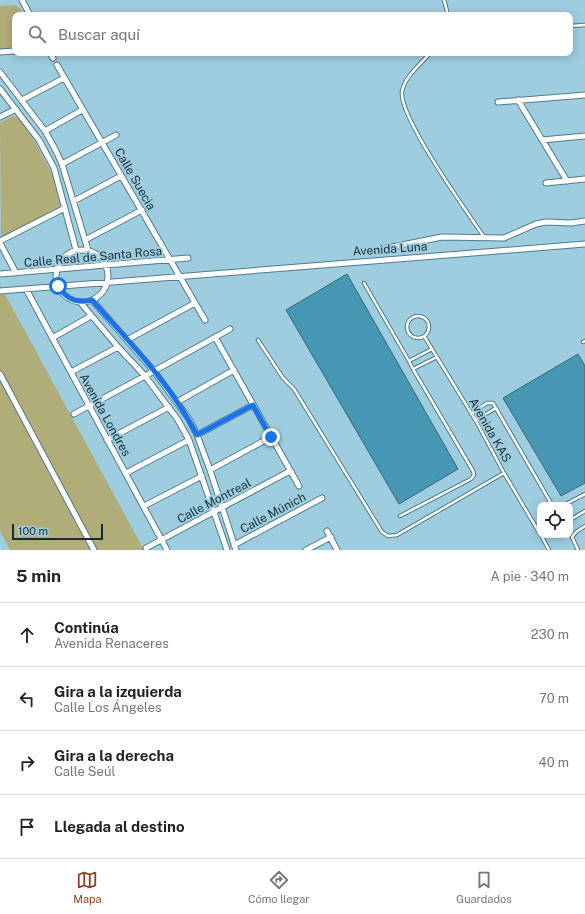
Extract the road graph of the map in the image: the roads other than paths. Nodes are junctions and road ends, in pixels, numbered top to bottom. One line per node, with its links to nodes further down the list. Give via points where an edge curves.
1 (22, 0): 3 (street)
2 (444, 0): 4 (lane)
3 (28, 12)
4 (447, 12)
5 (585, 25): 6 (lane)
6 (573, 26)
7 (0, 52): 8 (street)
8 (12, 52)
9 (427, 56): 35 (lane, via 404,83 402,94 405,108 430,156)
10 (57, 64): 12 (street, Calle Suecia)
11 (0, 72): 15 (street)
12 (64, 78): 15 (street); 19 (street, Calle Suecia)
13 (0, 89): 18 (street)
14 (585, 95): 16 (street)
15 (22, 100): 21 (street)
16 (518, 100): 17 (street); 24 (street)
17 (498, 102)
18 (16, 109): 20 (street); 32 (street, via 43,147 54,168)
19 (82, 110): 21 (street); 25 (street, Calle Suecia)
20 (0, 117)
21 (45, 131): 26 (street)
22 (116, 135): 25 (street)
23 (585, 136): 24 (street)
24 (542, 140): 29 (street)
25 (102, 143): 26 (street); 27 (street, Calle Suecia)
26 (62, 164): 31 (street)
27 (121, 176): 31 (street); 33 (street, Calle Suecia)
28 (585, 179): 29 (street)
29 (567, 181): 30 (street)
30 (546, 183)
31 (74, 201): 36 (street)
32 (65, 208): 37 (street); 39 (street)
33 (142, 210): 36 (street); 43 (street, Calle Suecia)
34 (585, 221): 35 (street, via 546,222 504,238)
35 (484, 237): 41 (street, via 442,237)
36 (85, 240): 40 (street)
37 (0, 242): 46 (street)
38 (585, 244): 48 (street, Avenida Luna)
39 (76, 250): 40 (street); 45 (street, via 66,255)
40 (88, 250): 44 (street, via 102,258)
41 (372, 251)
42 (188, 258): 43 (street, Calle Real de Santa Rosa)
43 (171, 260): 44 (street, Calle Real de Santa Rosa); 48 (street, Calle Suecia)
44 (106, 265): 45 (street, Calle Real de Santa Rosa); 49 (street)
45 (57, 269): 46 (street, Calle Real de Santa Rosa); 51 (street)
46 (16, 273): 47 (street, Calle Real de Santa Rosa)
47 (0, 274)
48 (180, 275): 49 (street); 56 (street, Calle Suecia)
49 (107, 282): 51 (street); 54 (street, via 104,290)
50 (364, 283): 68 (lane)
51 (58, 286): 52 (street); 55 (street, via 67,297)
52 (26, 289): 53 (street); 62 (street, Avenida Londres)
53 (0, 291)
54 (92, 300): 55 (street); 63 (street)
55 (80, 302): 57 (street)
56 (195, 302): 58 (street, Calle Suecia); 63 (street)
57 (91, 316): 62 (street); 65 (street)
58 (206, 320)
59 (230, 329): 61 (street)
60 (424, 336): 60 (lane, via 417,338 410,334 406,327 409,320 415,316 423,316 428,322 429,330); 66 (lane, Avenida KAS)
61 (215, 337): 70 (street); 71 (street)
62 (52, 338): 72 (street, Avenida Londres)
63 (127, 340): 71 (street)
64 (258, 340): 90 (lane, via 283,378 294,389 382,532 388,536 397,535)
65 (118, 347): 72 (street); 74 (street)
66 (432, 349): 67 (lane, Avenida KAS); 68 (lane)
67 (437, 357): 69 (lane); 81 (lane, Avenida KAS)
68 (409, 361): 69 (lane)
69 (413, 369): 101 (lane, via 474,475 471,479)
70 (234, 370): 75 (street); 76 (street)
71 (154, 371): 74 (street); 75 (street)
72 (71, 372): 77 (street, Avenida Londres)
73 (0, 374): 112 (street)
74 (146, 376): 77 (street); 78 (street)
75 (177, 402): 83 (street)
76 (253, 405): 83 (street); 84 (street)
77 (90, 406): 80 (street); 85 (street, Avenida Londres)
78 (169, 407): 85 (street); 86 (street)
79 (496, 408): 81 (lane, via 493,403 487,403); 82 (lane); 95 (lane)
80 (74, 414)
81 (471, 414): 82 (lane, Avenida KAS)
82 (476, 420): 90 (lane, Avenida KAS)
83 (197, 435): 87 (street)
84 (271, 437): 87 (street); 88 (street)
85 (107, 440): 89 (street, Avenida Londres)
86 (189, 440): 89 (street); 91 (street)
87 (210, 470): 98 (street)
88 (290, 471): 92 (street); 98 (street, Calle Montreal)
89 (126, 473): 97 (street, Avenida Londres)
90 (504, 473): 104 (lane, Avenida KAS)
91 (202, 476): 97 (street); 100 (street)
92 (299, 486)
93 (585, 494): 96 (lane)
94 (322, 498): 110 (street, Calle Múnich)
95 (550, 502)
96 (570, 502)
97 (144, 506): 108 (street, Avenida Londres)
98 (223, 507): 100 (street, Calle Montreal); 110 (street)
99 (585, 511): 102 (lane)
100 (214, 512): 108 (street, Calle Montreal); 111 (street)
101 (400, 516)
102 (573, 518)
103 (585, 526): 117 (lane, via 572,537)
104 (537, 527)
105 (327, 531): 106 (street)
106 (331, 537): 114 (street); 115 (street)
107 (543, 538): 116 (lane, Avenida KAS)
108 (162, 540): 109 (street, Calle Montreal); 113 (street, Avenida Londres)
109 (146, 548)
110 (235, 548)
111 (225, 549)
112 (94, 550)
113 (167, 550)
114 (306, 550)
115 (337, 550)
116 (549, 550)
117 (578, 550)

